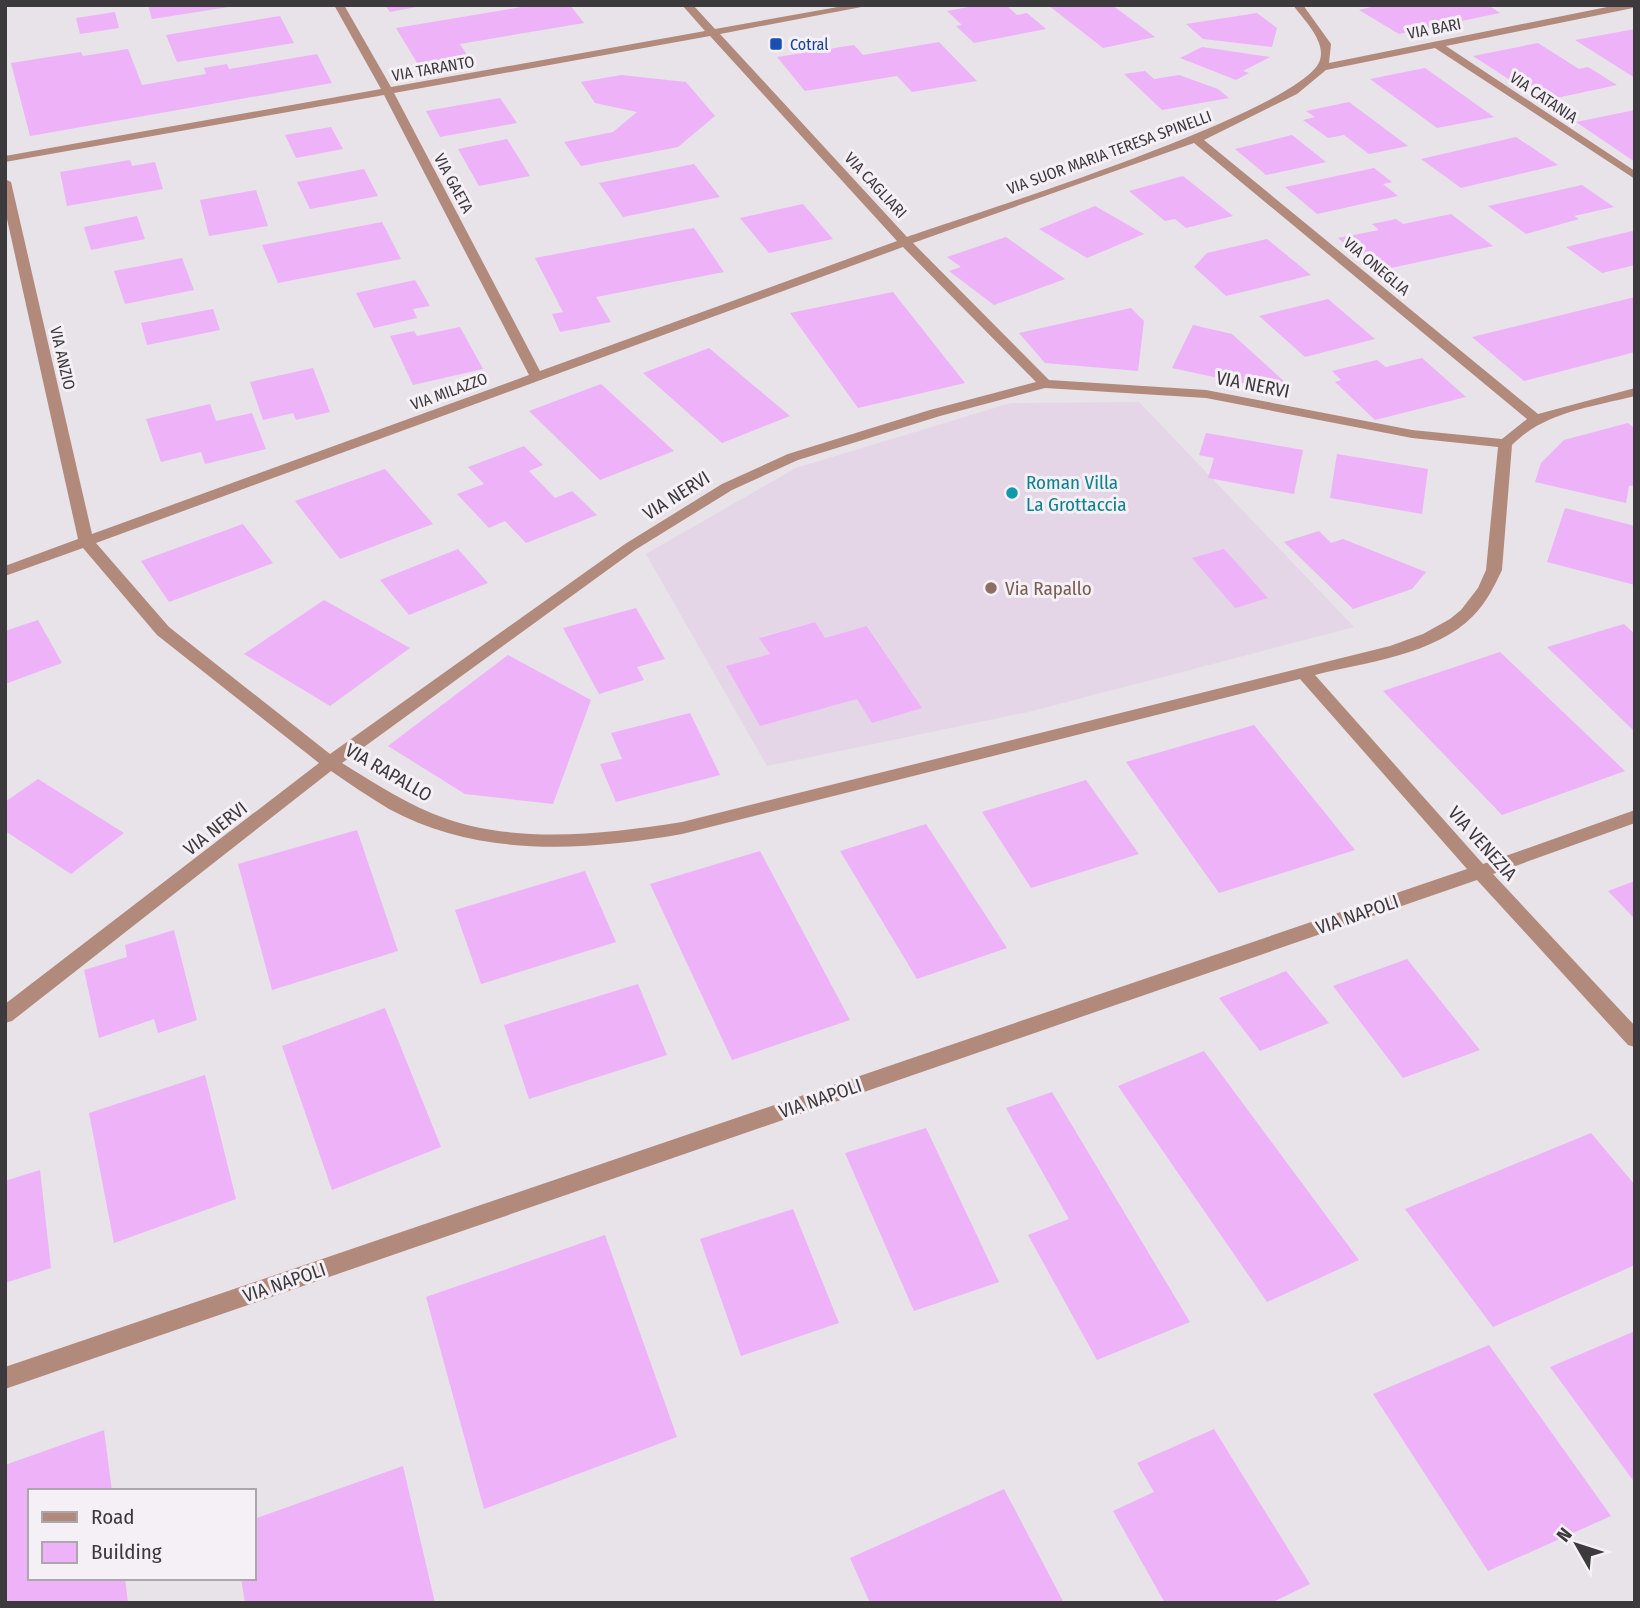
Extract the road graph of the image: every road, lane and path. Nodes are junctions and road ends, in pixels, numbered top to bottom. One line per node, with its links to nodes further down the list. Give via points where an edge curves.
1 (338, 5): 9 (street, VIA GAETA)
2 (687, 5): 6 (street, VIA CAGLIARI)
3 (867, 5): 6 (street, VIA TARANTO)
4 (1298, 5): 8 (street, via 1324,37 1328,52)
5 (1633, 5): 7 (street, VIA BARI)
6 (712, 34): 9 (street, VIA TARANTO); 14 (street, VIA CAGLIARI)
7 (1436, 44): 8 (street, VIA BARI); 12 (street, VIA CATANIA)
8 (1324, 66): 10 (street, VIA SUOR MARIA TERESA SPINELLI, via 1293,92)
9 (388, 92): 11 (street, VIA TARANTO); 15 (street, VIA GAETA)
10 (1196, 139): 14 (street, VIA SUOR MARIA TERESA SPINELLI); 18 (street, VIA ONEGLIA)
11 (5, 159)
12 (1635, 176)
13 (5, 182): 20 (street, VIA ANZIO)
14 (905, 242): 15 (street, VIA MILAZZO); 16 (street, VIA CAGLIARI)
15 (537, 377): 20 (street, VIA MILAZZO)
16 (1045, 384): 19 (street, VIA NERVI, via 1206,394 1412,434); 23 (street, VIA NERVI, via 828,445 727,487 630,547)
17 (1635, 391): 18 (street)
18 (1535, 419): 19 (street)
19 (1505, 444): 22 (street, VIA RAPALLO, via 1494,570 1467,617 1443,632 1394,650)
20 (86, 541): 21 (street, VIA MILAZZO); 23 (street, VIA RAPALLO, via 163,631)
21 (5, 571)
22 (1304, 673): 23 (street, VIA RAPALLO, via 732,817 634,836 558,841 489,837 397,805); 25 (street, VIA VENEZIA)
23 (330, 763): 26 (street, VIA NERVI)
24 (1635, 816): 25 (street, VIA NAPOLI)
25 (1480, 872): 27 (street, VIA VENEZIA); 28 (street, VIA NAPOLI)
26 (5, 1015)
27 (1635, 1039)
28 (5, 1378)

